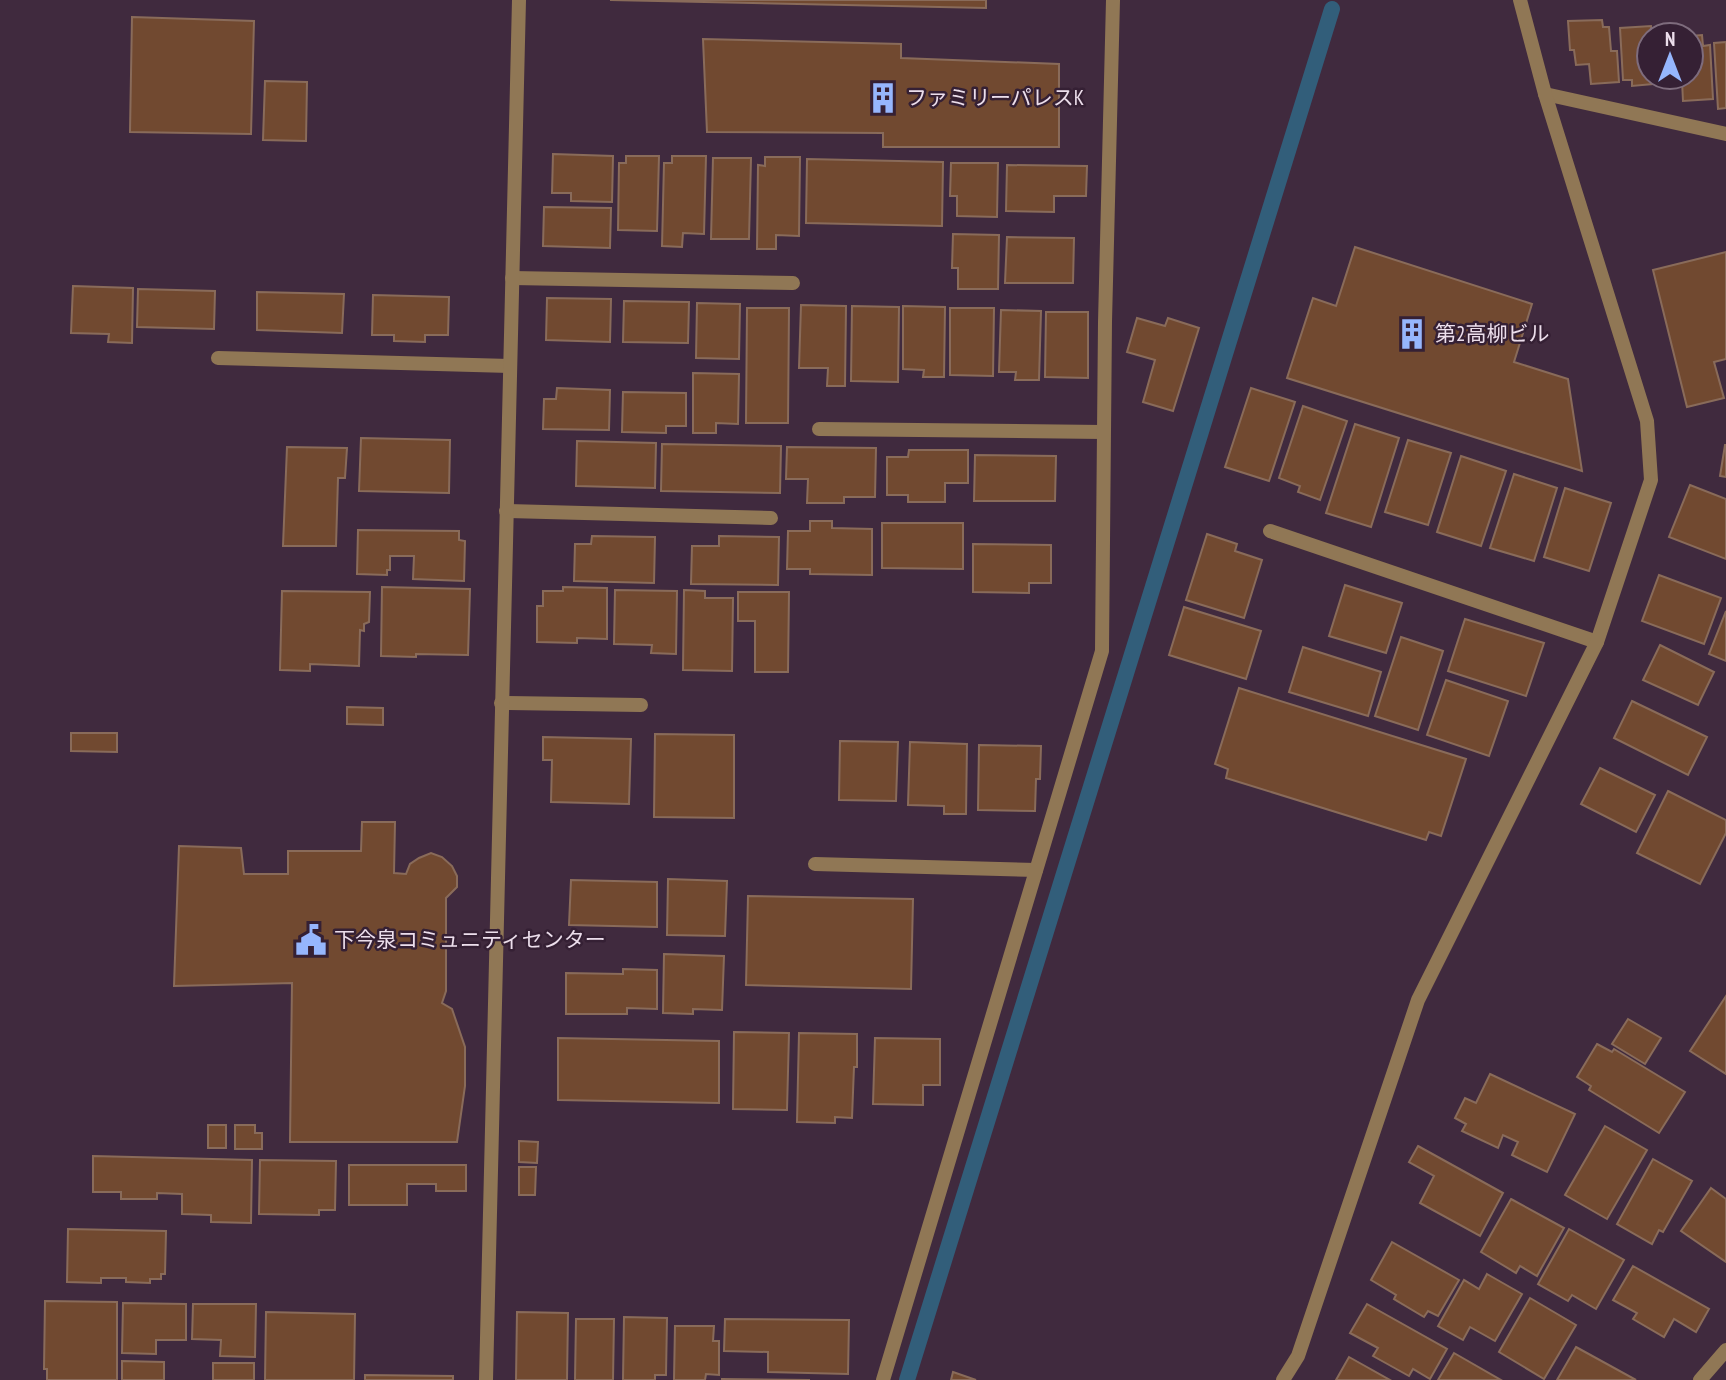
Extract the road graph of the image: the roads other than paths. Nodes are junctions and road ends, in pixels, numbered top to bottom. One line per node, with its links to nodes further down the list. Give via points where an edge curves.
1 (519, 0): 6 (street)
2 (1113, 0): 11 (street)
3 (1520, 0): 4 (street)
4 (1545, 94): 5 (street); 15 (street, via 1647,421 1651,480)
5 (1726, 134)
6 (512, 278): 7 (street); 9 (street)
7 (793, 284)
8 (218, 358): 9 (street)
9 (510, 366): 12 (street)
10 (819, 429): 11 (street)
11 (1103, 432): 19 (street, via 1102,651)
12 (506, 511): 13 (street); 16 (street)
13 (771, 518)
14 (1270, 531): 15 (street)
15 (1597, 642): 23 (street, via 1418,1000 1298,1356)
16 (501, 704): 17 (street); 21 (street)
17 (641, 705)
18 (815, 864): 19 (street)
19 (1035, 870): 22 (street)
20 (1726, 1350): 24 (street)
21 (486, 1380)
22 (883, 1380)
23 (1283, 1380)
24 (1700, 1380)

